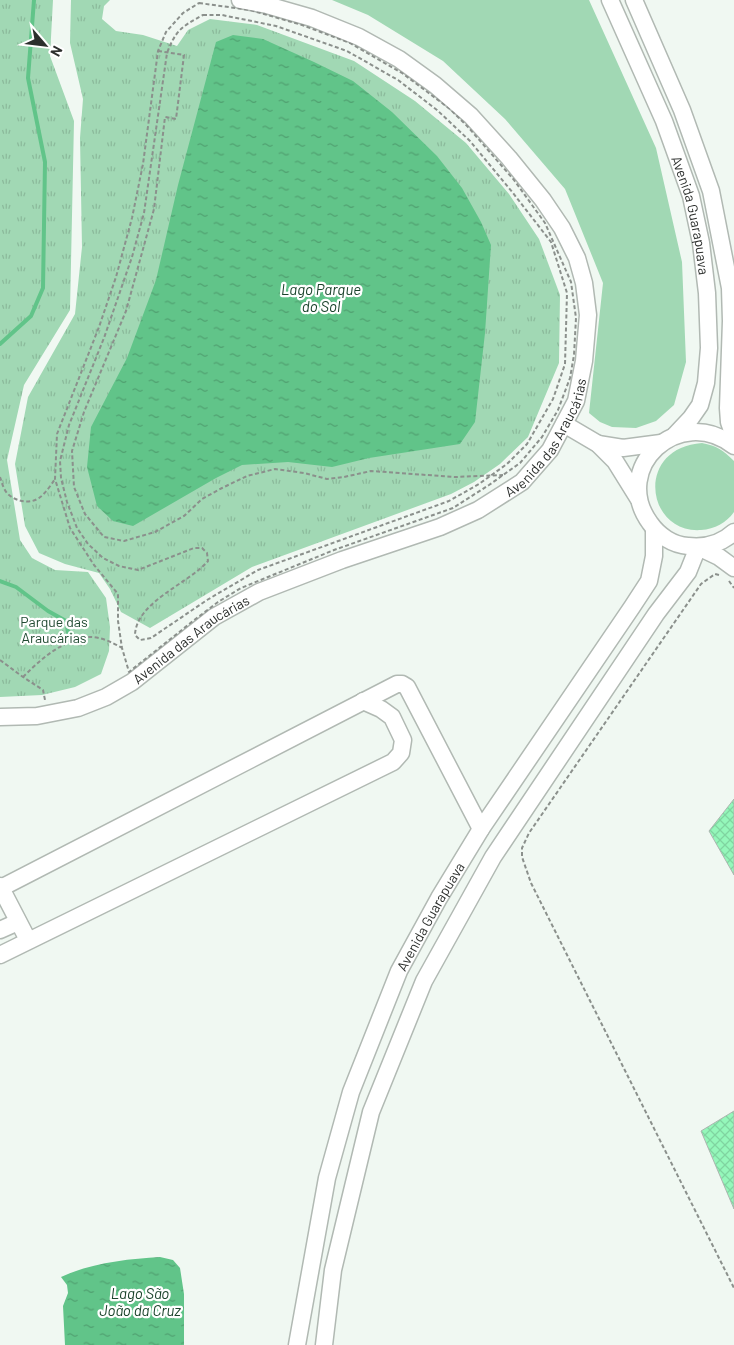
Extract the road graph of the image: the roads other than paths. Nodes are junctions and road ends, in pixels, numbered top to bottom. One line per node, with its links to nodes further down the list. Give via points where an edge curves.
1 (240, 0): 5 (street, Avenida das Araucárias, via 312,18 359,37 399,59 471,116 543,200 577,258 588,315 576,401)
2 (610, 0): 7 (street, Avenida Guarapuava, via 664,121 691,196 702,243 709,348 706,383 700,406)
3 (634, 0): 4 (street, Avenida Guarapuava, via 682,110 711,191 730,288)
4 (733, 322): 6 (street, Avenida Guarapuava, via 728,408)
5 (564, 424): 8 (street); 16 (street, Avenida das Araucárias, via 550,450 522,482 478,510 440,527 259,592 214,617 132,682 106,697 78,708 37,716)
6 (734, 436)
7 (668, 439): 8 (street, via 623,448); 9 (street, via 692,432 709,433); 10 (street, Avenida Guarapuava, via 650,454 642,469 638,484)
8 (598, 444): 10 (street, via 615,461)
9 (734, 446)
10 (639, 500): 11 (street)
11 (654, 530): 13 (street, via 682,546); 17 (street, Avenida Guarapuava, via 654,556 649,581)
12 (734, 532): 13 (street, via 714,544)
13 (698, 547): 14 (street, via 719,558); 25 (street, Avenida Guarapuava, via 688,572 656,614 493,857 424,982 371,1112 333,1270)
14 (727, 574)
15 (364, 701): 17 (street, via 397,684 407,687); 18 (street); 22 (street, via 392,716 403,740 400,753 393,762)
16 (0, 717)
17 (481, 829): 24 (street, Avenida Guarapuava, via 399,971 351,1092 327,1178)
18 (0, 887): 19 (street)
19 (5, 908): 20 (street)
20 (18, 922): 21 (street); 22 (street)
21 (0, 930)
22 (28, 940): 23 (street)
23 (0, 955)
24 (298, 1345)
25 (324, 1345)

